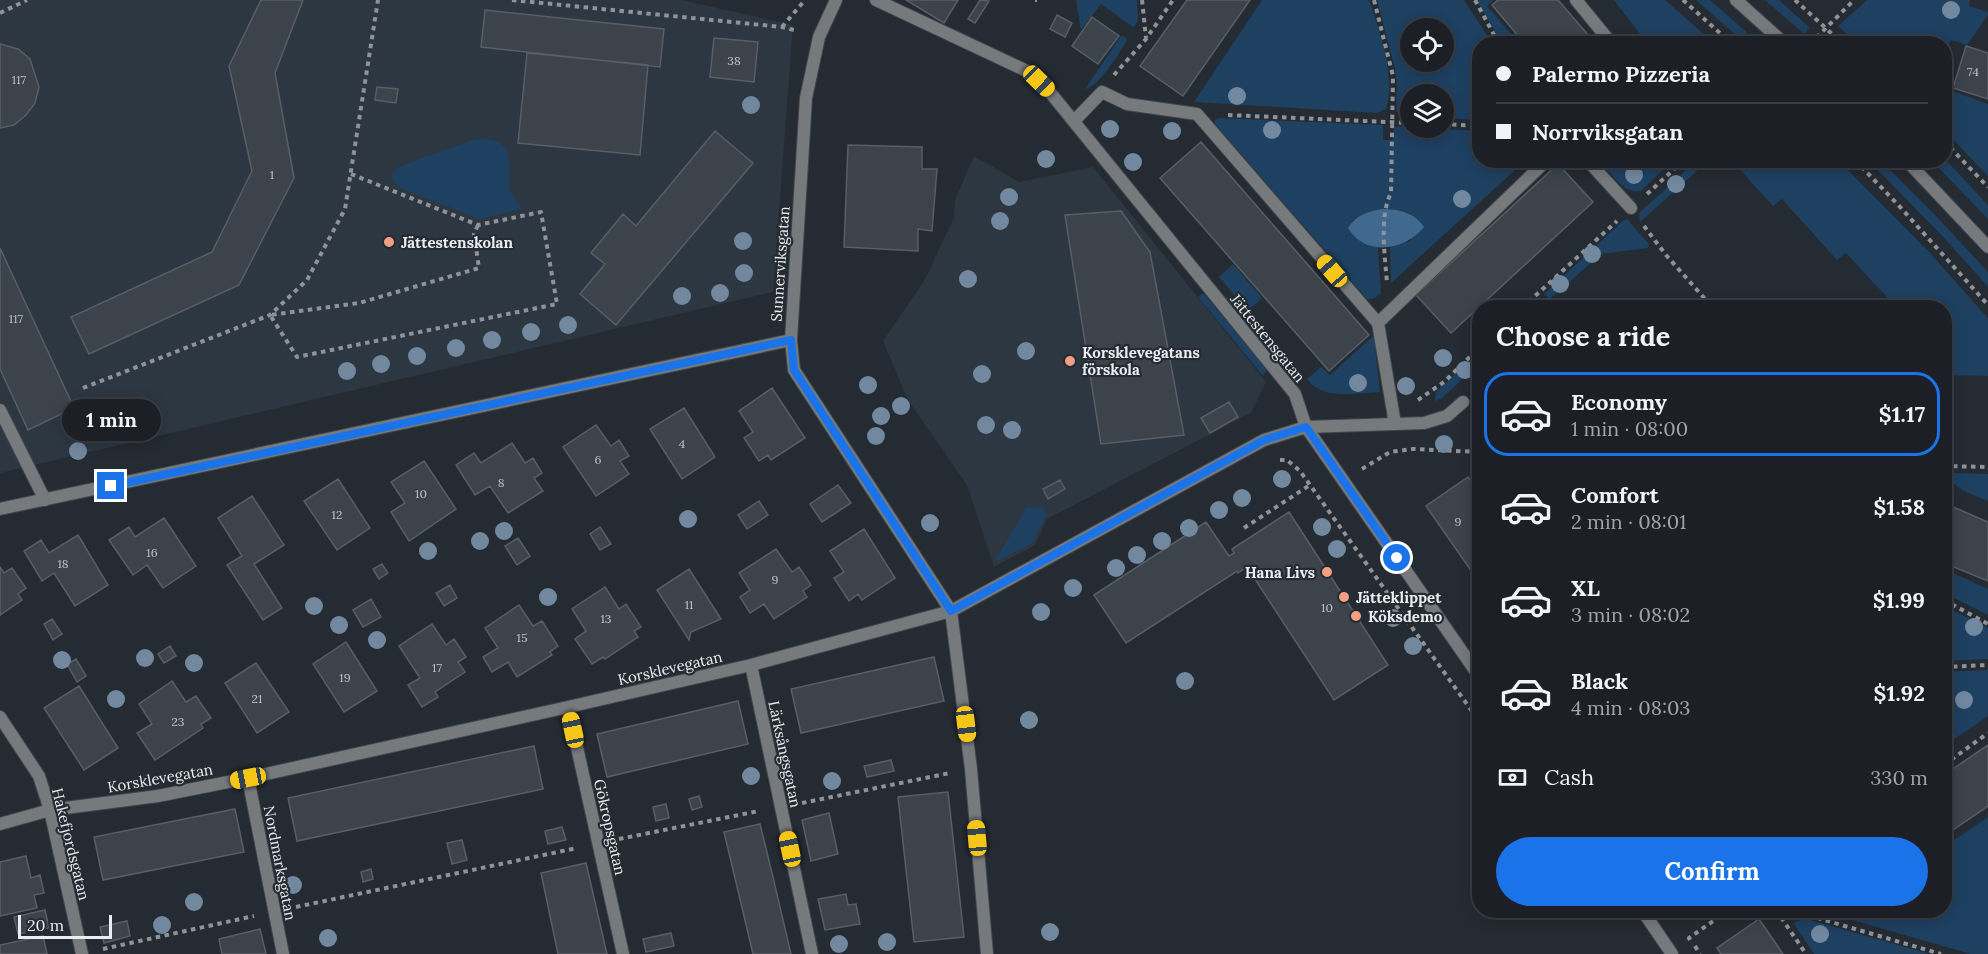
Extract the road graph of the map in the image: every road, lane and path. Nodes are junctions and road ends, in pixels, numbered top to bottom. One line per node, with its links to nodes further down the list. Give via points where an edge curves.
1 (378, 0): 40 (path)
2 (512, 0): 17 (path)
3 (805, 0): 17 (path)
4 (836, 0): 25 (street, Sunnerviksgatan)
5 (876, 0): 29 (street, Jättestensgatan, via 1029,72)
6 (1142, 0): 26 (path)
7 (1173, 0): 26 (path)
8 (1374, 0): 30 (path, via 1393,76)
9 (1475, 0): 19 (path)
10 (1576, 0): 20 (street)
11 (1683, 0): 21 (path)
12 (1736, 0): 22 (street)
13 (1795, 0): 18 (path)
14 (1854, 0): 18 (path)
15 (25, 1): 16 (path)
16 (0, 12)
17 (782, 27): 25 (path)
18 (1826, 27): 23 (path); 24 (path)
19 (1495, 36)
20 (1605, 36)
21 (1723, 36)
22 (1776, 36)
23 (1818, 36)
24 (1835, 36)
25 (819, 37): 51 (street, Sunnerviksgatan, via 806,98)
26 (1146, 39): 27 (path)
27 (1102, 92): 28 (street, via 1127,104); 29 (street)
28 (1197, 114): 30 (path); 50 (street)
29 (1074, 121): 57 (street, Jättestensgatan, via 1295,394)
30 (1391, 122): 31 (path); 45 (path, via 1391,193 1385,204)
31 (1400, 122)
32 (1454, 125): 33 (path)
33 (1472, 126)
34 (1952, 149): 41 (path)
35 (1539, 168): 50 (street)
36 (1594, 168): 42 (street)
37 (1675, 168): 42 (path)
38 (1863, 168): 48 (path)
39 (1914, 168): 44 (street)
40 (351, 174): 43 (path); 49 (path, via 345,209 307,280)
41 (1988, 187)
42 (1631, 208): 46 (path); 47 (path)
43 (478, 225): 49 (path, via 474,234 478,268 358,303); 49 (path, via 541,212 557,304 297,357)
44 (1988, 247)
45 (1385, 249)
46 (1531, 300)
47 (1706, 300)
48 (1988, 305)
49 (270, 315): 53 (path)
50 (1378, 323): 56 (street)
51 (791, 340): 65 (street); 69 (street, Sunnerviksgatan, via 794,370)
52 (1472, 355): 56 (path, via 1444,382 1410,406)
53 (83, 388)
54 (1462, 402): 56 (street, Korsklevegatan, via 1447,416 1424,423)
55 (0, 410): 65 (street)
56 (1395, 424): 57 (street, Korsklevegatan)
57 (1306, 427): 62 (street, Jättestensgatan); 69 (street, Korsklevegatan, via 1264,440)
58 (1472, 452): 62 (path, via 1390,452)
59 (1274, 459): 63 (path, via 1287,460)
60 (1952, 466): 61 (path)
61 (1988, 467)
62 (1342, 480): 64 (path); 73 (street, Jättestensgatan)
63 (1310, 485): 64 (path); 67 (path)
64 (1318, 496): 76 (path)
65 (45, 500): 66 (street)
66 (0, 509)
67 (1244, 528)
68 (1952, 604): 70 (path)
69 (951, 611): 71 (street, Korsklevegatan); 80 (street, Sunnerviksgatan)
70 (1988, 624)
71 (751, 665): 75 (street, Korsklevegatan); 82 (street, Lärksångsgatan)
72 (1988, 665): 74 (path)
73 (1472, 666)
74 (1952, 667)
75 (568, 707): 81 (street, Korsklevegatan); 85 (street, Gökropsgatan)
76 (1472, 710)
77 (0, 717): 83 (street, Hakefjordsgatan, via 39,776)
78 (1988, 733): 79 (path)
79 (1952, 759)
80 (971, 769): 82 (path); 96 (street, Sunnerviksgatan)
81 (248, 778): 83 (street, Korsklevegatan, via 158,796); 86 (street, Nordmarksgatan)
82 (781, 807): 85 (path); 95 (street, Lärksångsgatan)
83 (50, 810): 84 (street, Korsklevegatan); 92 (street, Hakefjordsgatan)
84 (0, 824)
85 (598, 843): 86 (path); 94 (street, Gökropsgatan)
86 (275, 912): 92 (path); 93 (street, Nordmarksgatan)
87 (1647, 918): 97 (street)
88 (1718, 918): 91 (path)
89 (1781, 918): 98 (path)
90 (1817, 918): 99 (path)
91 (1689, 938)
92 (82, 954)
93 (283, 954)
94 (623, 954)
95 (812, 954)
96 (987, 954)
97 (1672, 954)
98 (1806, 954)
99 (1941, 954)

